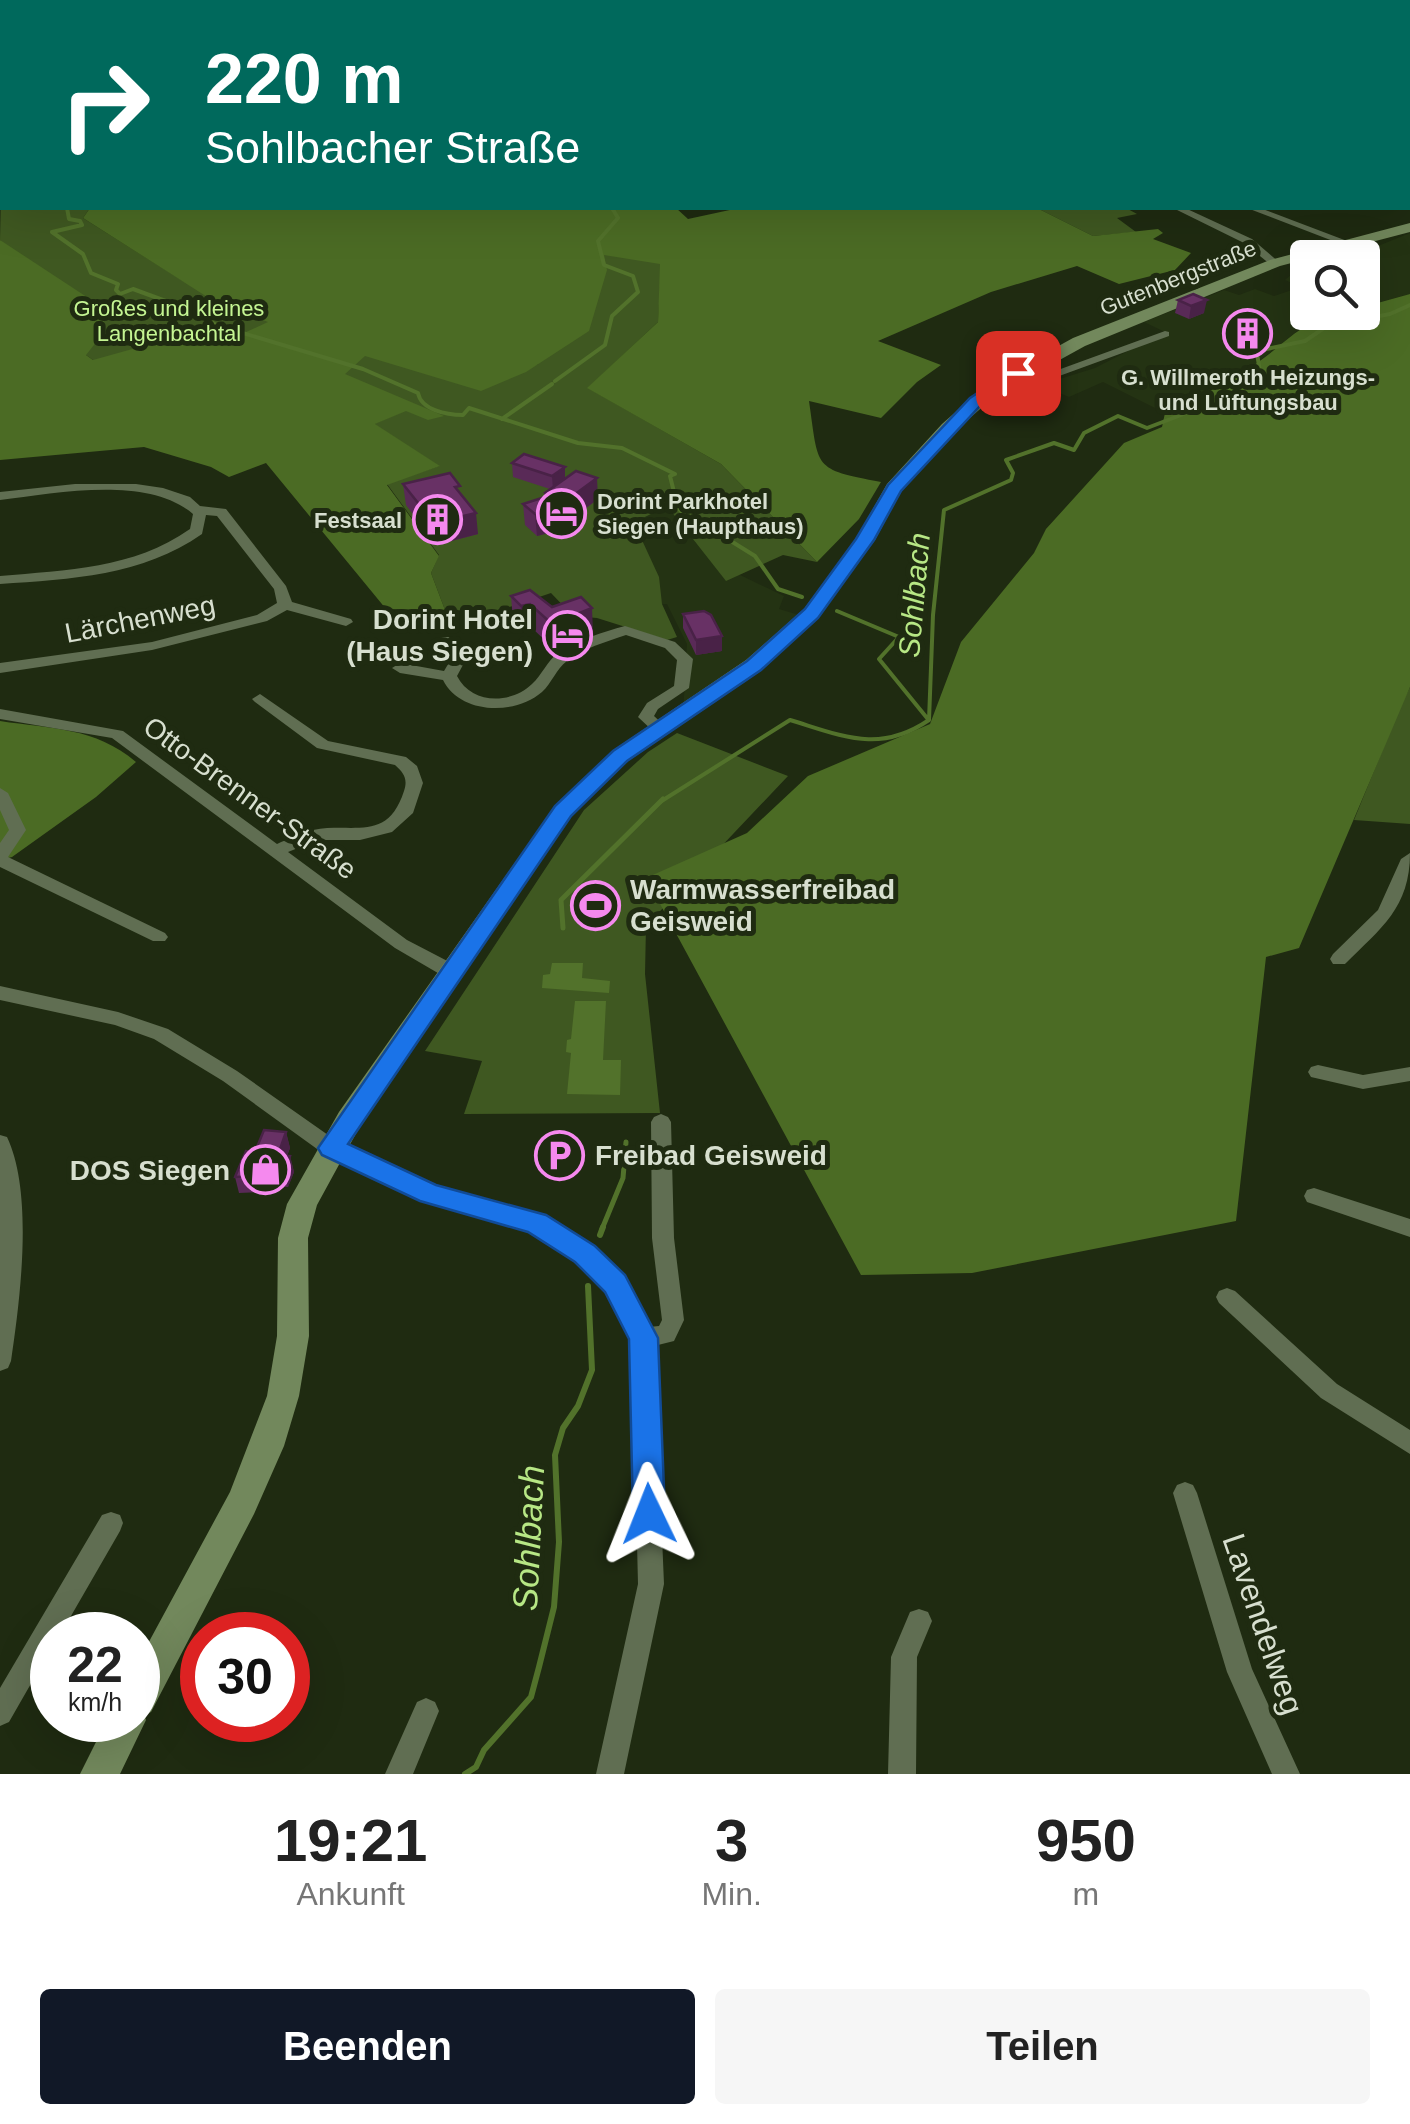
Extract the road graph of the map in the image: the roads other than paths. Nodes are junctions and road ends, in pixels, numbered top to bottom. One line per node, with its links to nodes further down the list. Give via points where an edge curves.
1 (1182, 210): 9 (street, via 1248,241)
2 (1257, 210): 5 (street)
3 (1410, 227): 4 (street, Gutenbergstraße)
4 (1386, 236): 6 (street, Gutenbergstraße); 7 (street)
5 (1339, 240)
6 (1368, 240)
7 (1410, 244)
8 (1290, 259): 9 (street, Gutenbergstraße)
9 (1274, 263): 11 (street, Gutenbergstraße, via 1045,358)
10 (1165, 334): 11 (street)
11 (976, 402): 23 (street, Gutenbergstraße, via 894,488 812,614 754,666)
12 (0, 496): 13 (street, via 118,487 175,497)
13 (198, 510): 14 (street, via 198,531 176,549 129,564); 15 (street, via 221,512 281,589)
14 (0, 580)
15 (284, 605): 16 (street); 18 (street, Lärchenweg, via 262,618 152,646)
16 (346, 622)
17 (446, 640): 20 (street, via 464,650)
18 (0, 668)
19 (400, 668): 20 (street)
20 (450, 676): 23 (street, via 456,690 474,700 513,700 539,686 566,654 625,630 670,645 684,659 681,688 646,717)
21 (260, 700): 25 (street, via 324,745 400,761 415,783 405,812 386,828 316,834)
22 (0, 714): 25 (street, Otto-Brenner-Straße, via 117,734)
23 (660, 729): 30 (street, Gutenbergstraße, via 620,756 563,811)
24 (0, 792): 26 (street, via 18,830)
25 (276, 850): 30 (street, Otto-Brenner-Straße, via 401,944)
26 (0, 857): 28 (street)
27 (1410, 859): 29 (street, via 1384,913)
28 (159, 937)
29 (1338, 958)
30 (450, 972): 36 (street, Gutenbergstraße)
31 (0, 993): 36 (street, via 161,1034)
32 (1318, 1072): 33 (street, via 1363,1082)
33 (1410, 1074)
34 (661, 1122): 40 (street, via 663,1238 674,1320 666,1334)
35 (0, 1143): 41 (street, via 11,1188 14,1272)
36 (331, 1148): 40 (street, via 429,1194 558,1235 615,1284); 46 (street, Gutenbergstraße, via 293,1238 293,1336 267,1446)
37 (1314, 1196): 38 (street)
38 (1410, 1228)
39 (1227, 1298): 42 (street, via 1329,1391)
40 (644, 1338): 52 (street, via 651,1584)
41 (0, 1361)
42 (1410, 1443)
43 (1185, 1492): 54 (street, Lavendelweg, via 1240,1672)
44 (111, 1523): 48 (street)
45 (918, 1621): 53 (street, via 904,1657)
46 (160, 1657)
47 (426, 1711): 51 (street)
48 (0, 1714)
49 (115, 1742): 50 (street)
50 (99, 1774)
51 (399, 1774)
52 (610, 1774)
53 (902, 1774)
54 (1286, 1774)

